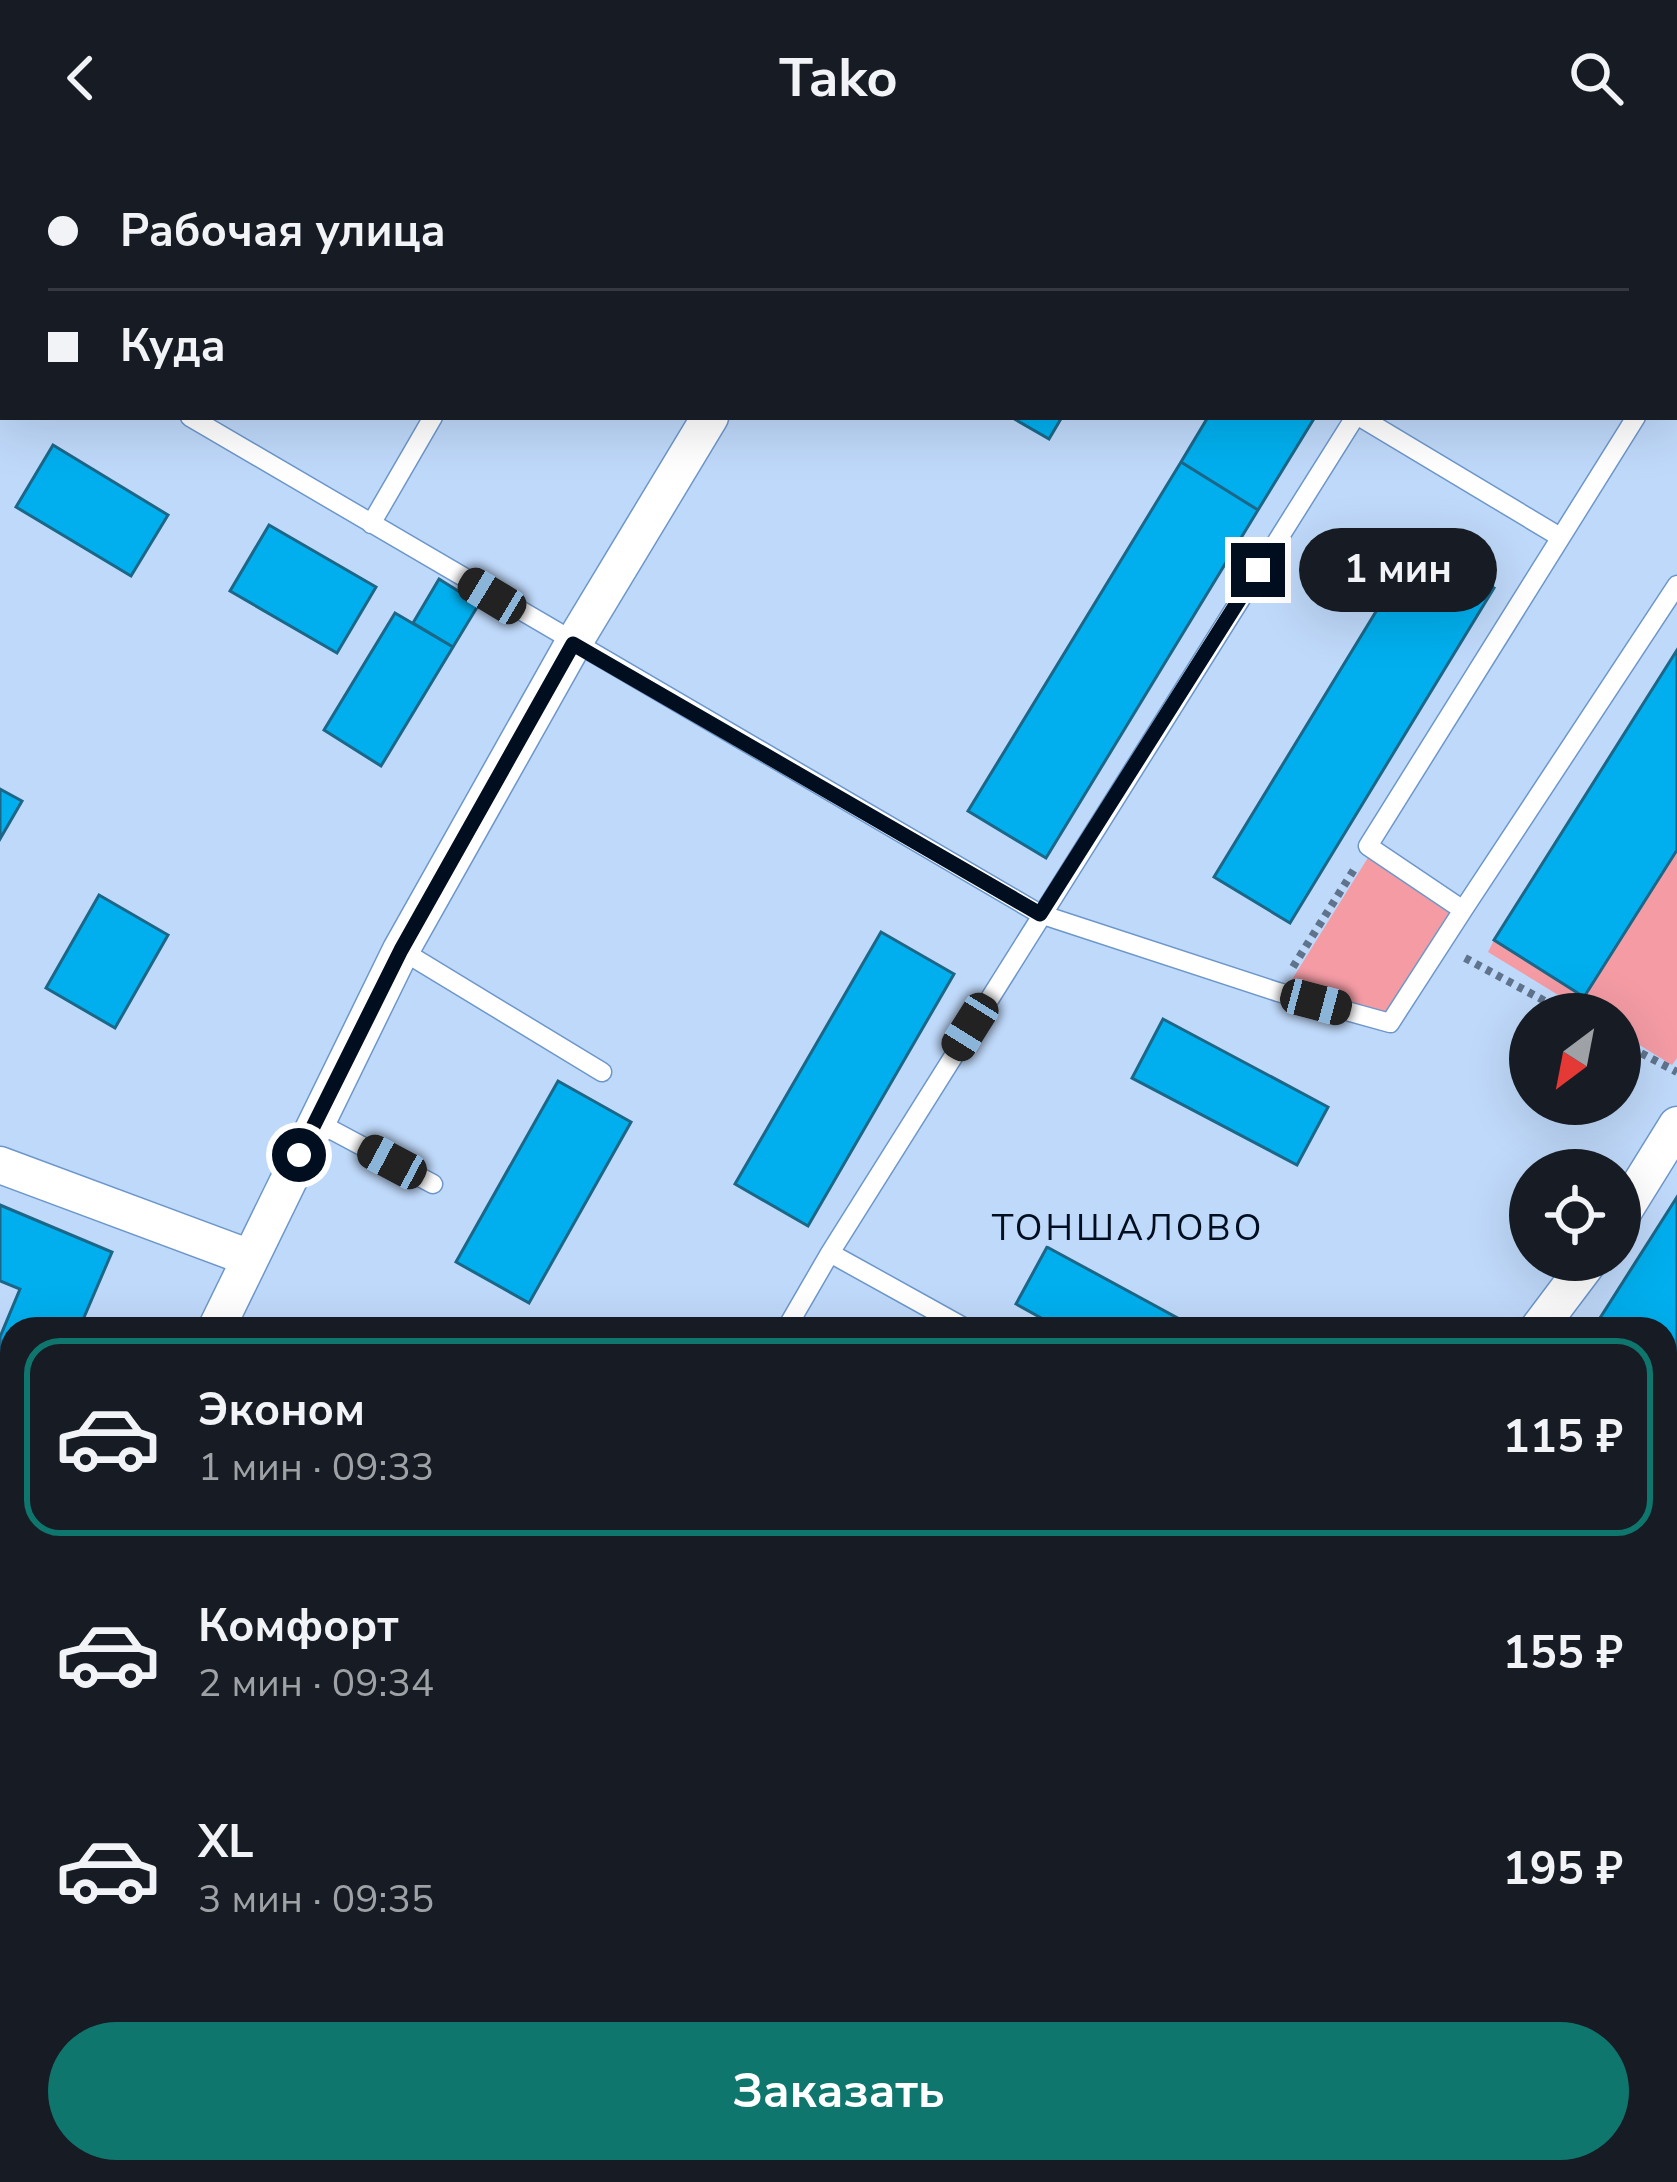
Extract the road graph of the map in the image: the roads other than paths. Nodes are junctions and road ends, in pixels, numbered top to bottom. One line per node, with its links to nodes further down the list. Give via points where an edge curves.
1 (195, 420): 7 (lane)
2 (431, 420): 7 (lane)
3 (708, 420): 10 (street)
4 (1355, 420): 12 (lane)
5 (1362, 420): 8 (lane)
6 (1634, 420): 8 (lane)
7 (371, 524): 10 (lane)
8 (1560, 537): 11 (lane, via 1368,846)
9 (1677, 585): 11 (lane)
10 (573, 644): 12 (lane); 13 (street)
11 (1463, 910): 12 (lane, via 1390,1022)
12 (1040, 914): 20 (lane)
13 (401, 950): 14 (lane); 15 (street)
14 (602, 1072)
15 (316, 1120): 19 (lane); 21 (street)
16 (1677, 1125): 18 (street)
17 (0, 1165): 21 (street)
18 (1641, 1183)
19 (433, 1184)
20 (830, 1253): 24 (lane); 25 (lane)
21 (250, 1258): 23 (street)
22 (1573, 1281): 26 (street)
23 (222, 1317)
24 (793, 1317)
25 (945, 1317)
26 (1547, 1317)

